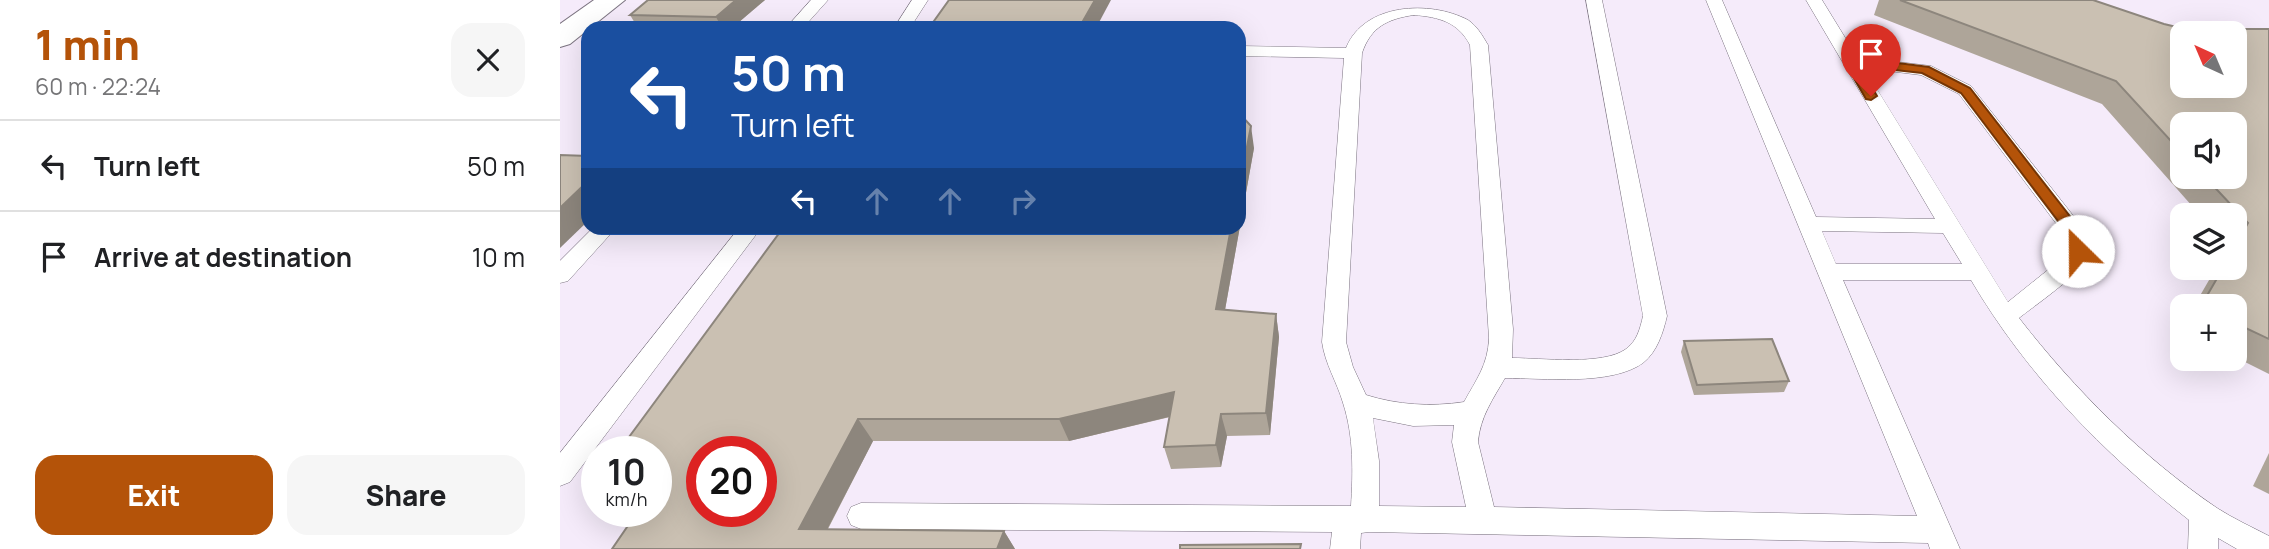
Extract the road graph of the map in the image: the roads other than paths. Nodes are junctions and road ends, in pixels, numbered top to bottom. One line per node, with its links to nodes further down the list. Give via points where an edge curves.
1 (611, 0): 7 (street)
2 (820, 0): 8 (lane)
3 (920, 0): 9 (lane)
4 (1594, 0): 23 (lane, via 1655,316 1652,335 1640,352 1621,365)
5 (1714, 0): 15 (lane)
6 (1814, 0): 14 (lane)
7 (583, 21)
8 (800, 21)
9 (906, 21)
10 (581, 22): 11 (street)
11 (560, 38)
12 (1246, 51): 13 (lane)
13 (1353, 53): 23 (lane, via 1369,24 1389,15 1438,13 1475,31 1501,329); 24 (lane, via 1334,342 1341,375)
14 (1850, 61): 16 (lane); 22 (lane, via 1917,68 1965,90 2071,228 2078,251 2074,261)
15 (1808, 224): 16 (lane); 19 (lane)
16 (1949, 226): 20 (lane)
17 (598, 235): 21 (lane)
18 (745, 235): 26 (lane)
19 (1830, 272): 20 (lane); 31 (lane)
20 (1978, 272): 22 (lane)
21 (560, 275)
22 (2004, 317): 27 (lane, via 2068,395)
23 (1497, 368): 25 (lane)
24 (1356, 402): 25 (lane, via 1412,416); 30 (lane, via 1367,484)
25 (1470, 412): 29 (lane, via 1465,442)
26 (560, 474)
27 (2204, 514): 32 (lane); 33 (lane)
28 (861, 516): 30 (lane)
29 (1483, 520): 30 (lane); 31 (lane)
30 (1352, 530)
31 (1941, 540)
32 (2203, 549)
33 (2264, 549)

